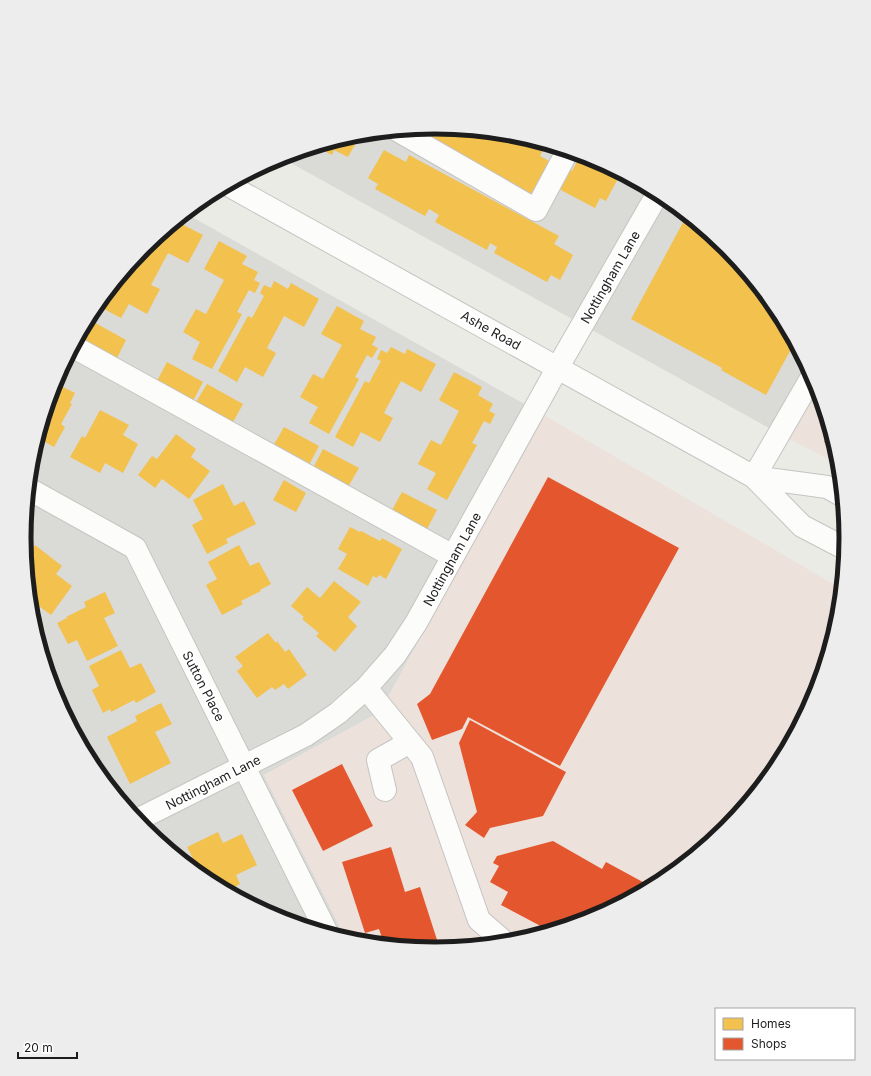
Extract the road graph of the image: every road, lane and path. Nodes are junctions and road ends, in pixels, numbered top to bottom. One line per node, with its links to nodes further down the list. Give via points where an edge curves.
1 (405, 134): 2 (street, via 536,210)
2 (565, 155)
3 (233, 188): 6 (street, Ashe Road)
4 (655, 199): 6 (street, Nottingham Lane)
5 (78, 348): 12 (street)
6 (558, 367): 8 (street, Ashe Road); 12 (street, Nottingham Lane)
7 (808, 381): 8 (street)
8 (754, 477): 10 (street, Ashe Road, via 827,487); 11 (street, Ashe Road, via 802,526)
9 (34, 492): 15 (street, Sutton Place, via 135,548)
10 (838, 493)
11 (840, 547)
12 (453, 556): 13 (street, Nottingham Lane, via 395,655)
13 (366, 688): 14 (street); 15 (street, Nottingham Lane, via 338,713 306,735)
14 (410, 742): 16 (street, via 378,760); 19 (street, via 422,757 479,920)
15 (244, 766): 17 (street, Nottingham Lane); 18 (street, Sutton Place)
16 (385, 790)
17 (143, 817)
18 (325, 927)
19 (497, 938)

